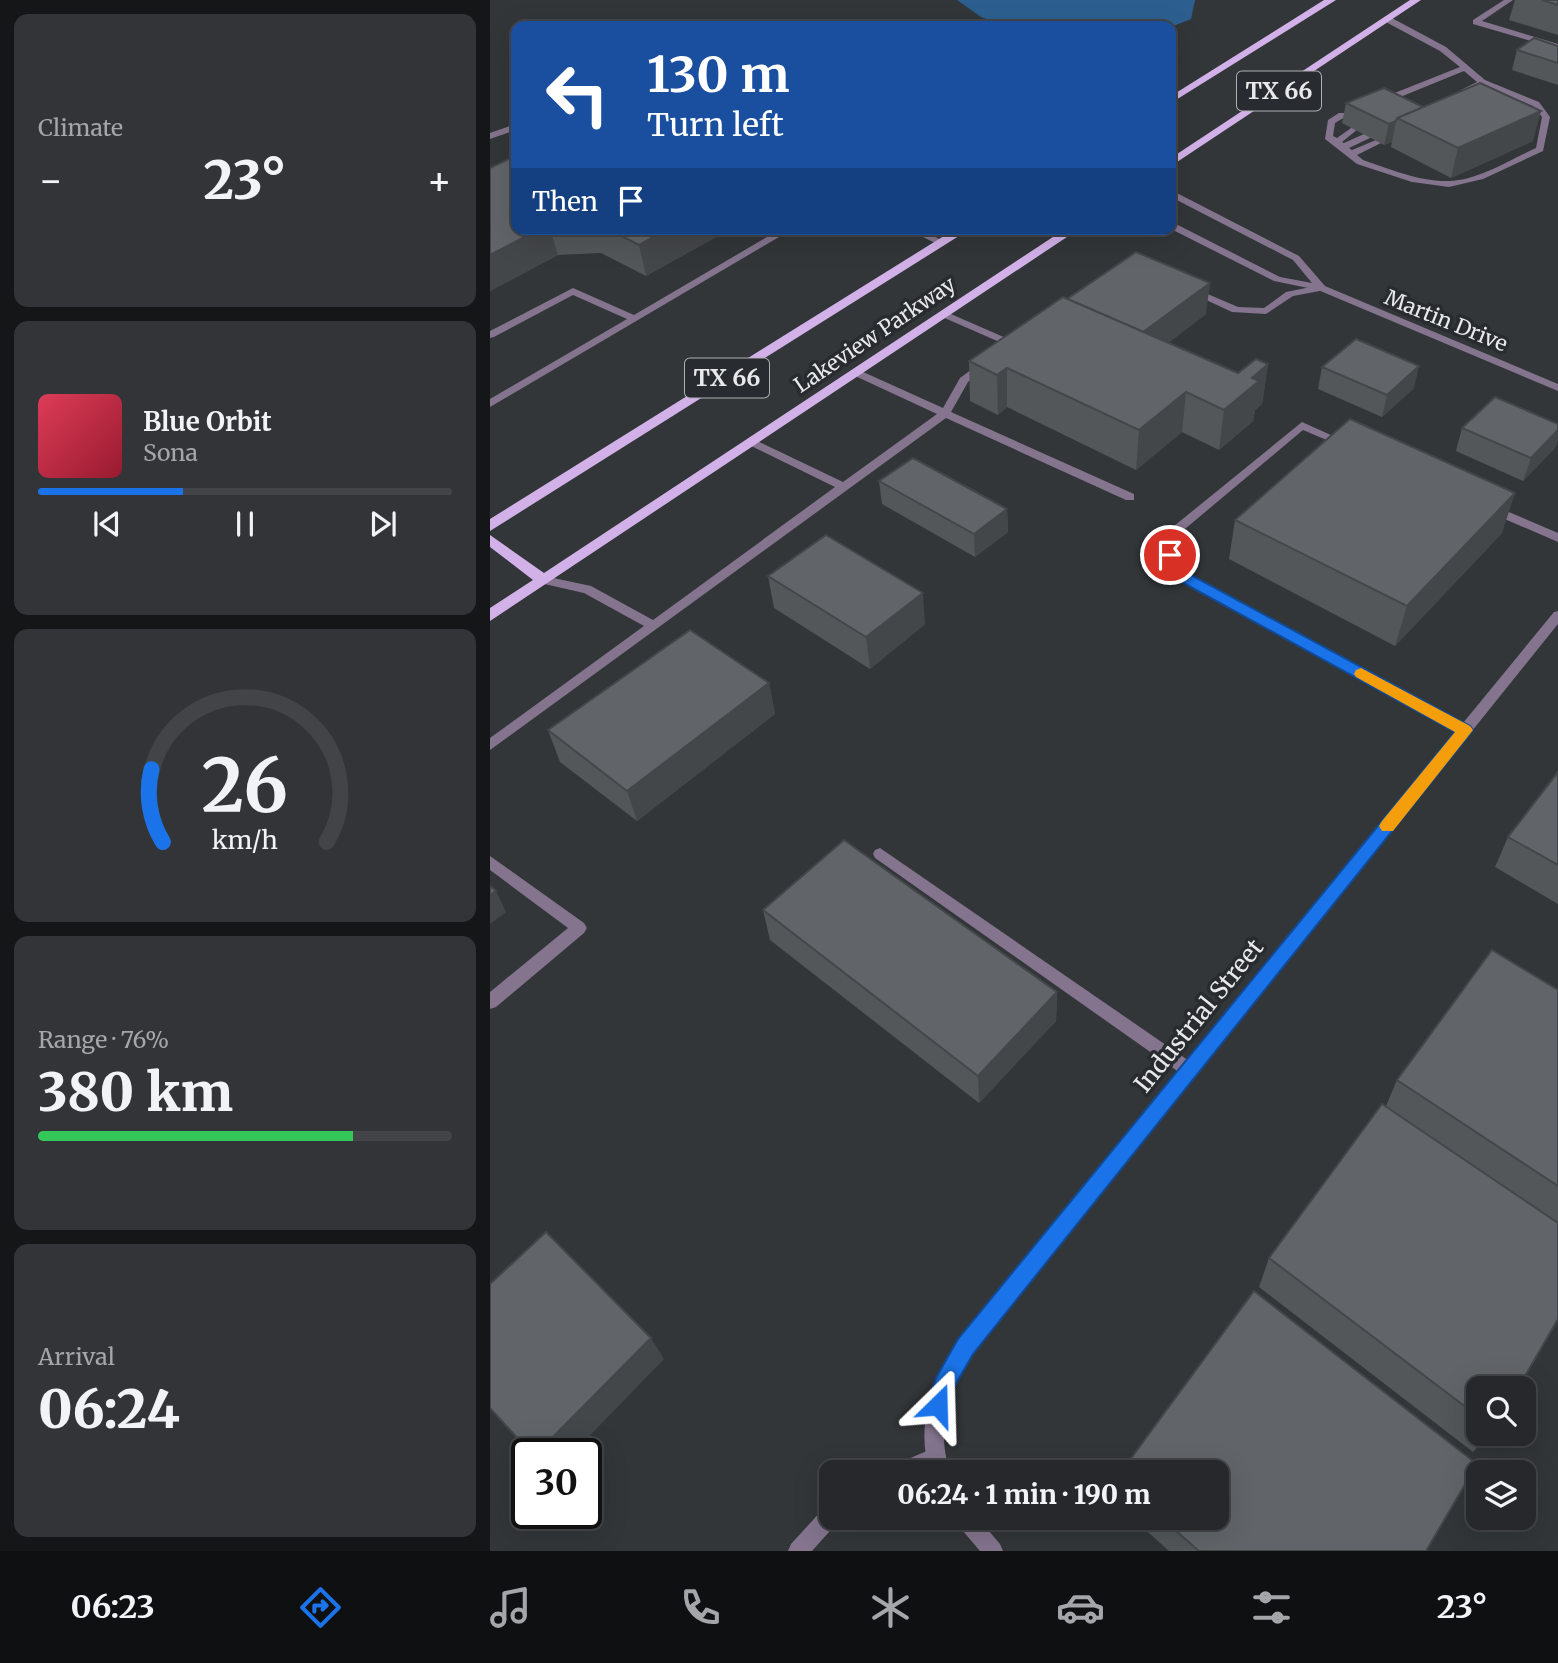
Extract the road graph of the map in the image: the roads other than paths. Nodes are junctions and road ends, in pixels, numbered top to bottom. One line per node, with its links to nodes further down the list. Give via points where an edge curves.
1 (1331, 0): 9 (main road, TX 66)
2 (1416, 0): 4 (main road, TX 66)
3 (1509, 0): 5 (street, via 1476,22)
4 (1387, 19): 6 (street, via 1443,49); 21 (main road, TX 66)
5 (1558, 47)
6 (1465, 68): 7 (street); 10 (street)
7 (1482, 82): 8 (street); 12 (street, via 1536,104)
8 (1459, 95)
9 (1176, 97)
10 (1372, 105)
11 (1342, 115): 19 (street, via 1331,122 1328,137)
12 (1546, 117): 13 (street); 23 (street, via 1541,149 1480,177 1448,184)
13 (1535, 122)
14 (511, 129): 16 (street)
15 (1354, 129): 19 (street)
16 (490, 136)
17 (1367, 136): 19 (street)
18 (1379, 142): 20 (street)
19 (1340, 144): 20 (street)
20 (1351, 154): 23 (street, via 1360,162)
21 (1176, 160)
22 (1434, 169): 23 (street)
23 (1412, 180)
24 (1176, 196): 31 (street, Martin Drive, via 1296,258)
25 (1176, 228): 31 (street, Martin Drive, via 1277,279)
26 (770, 235): 34 (street, via 774,237)
27 (925, 235): 30 (street)
28 (955, 235): 30 (main road, Lakeview Parkway / TX 66)
29 (1064, 235): 33 (main road, Lakeview Parkway / TX 66)
30 (942, 243): 45 (main road, Lakeview Parkway / TX 66)
31 (1321, 288): 32 (street, via 1290,294 1266,311 1236,310); 37 (street, Martin Drive)
32 (1187, 289)
33 (944, 314): 36 (main road, Lakeview Parkway / TX 66); 39 (street, via 1011,344 964,380)
34 (634, 319): 35 (street, via 573,291); 38 (street)
35 (490, 335)
36 (857, 373): 39 (street); 40 (main road, Lakeview Parkway / TX 66)
37 (1558, 388)
38 (490, 404)
39 (945, 413): 42 (street); 43 (street)
40 (751, 443): 42 (street); 48 (main road, Lakeview Parkway / TX 66)
41 (1366, 453): 52 (street, via 1302,425 1167,538 1174,571)
42 (844, 487): 51 (street)
43 (1130, 498)
44 (1481, 504): 46 (street)
45 (490, 526)
46 (1558, 538)
47 (490, 540): 48 (main road)
48 (544, 580): 50 (main road, Lakeview Parkway / TX 66); 51 (street, via 587,589)
49 (1558, 615): 52 (street, Industrial Street)
50 (490, 616)
51 (654, 625): 53 (street)
52 (1465, 730): 57 (street, Industrial Street)
53 (490, 746)
54 (880, 854): 57 (street)
55 (490, 862): 56 (street, via 579,928)
56 (490, 1002)
57 (1189, 1070): 58 (street, Industrial Street, via 965,1346 944,1385 932,1424)
58 (936, 1460)
59 (819, 1528): 61 (street)
60 (975, 1530): 62 (street)
61 (798, 1551)
62 (993, 1551)

